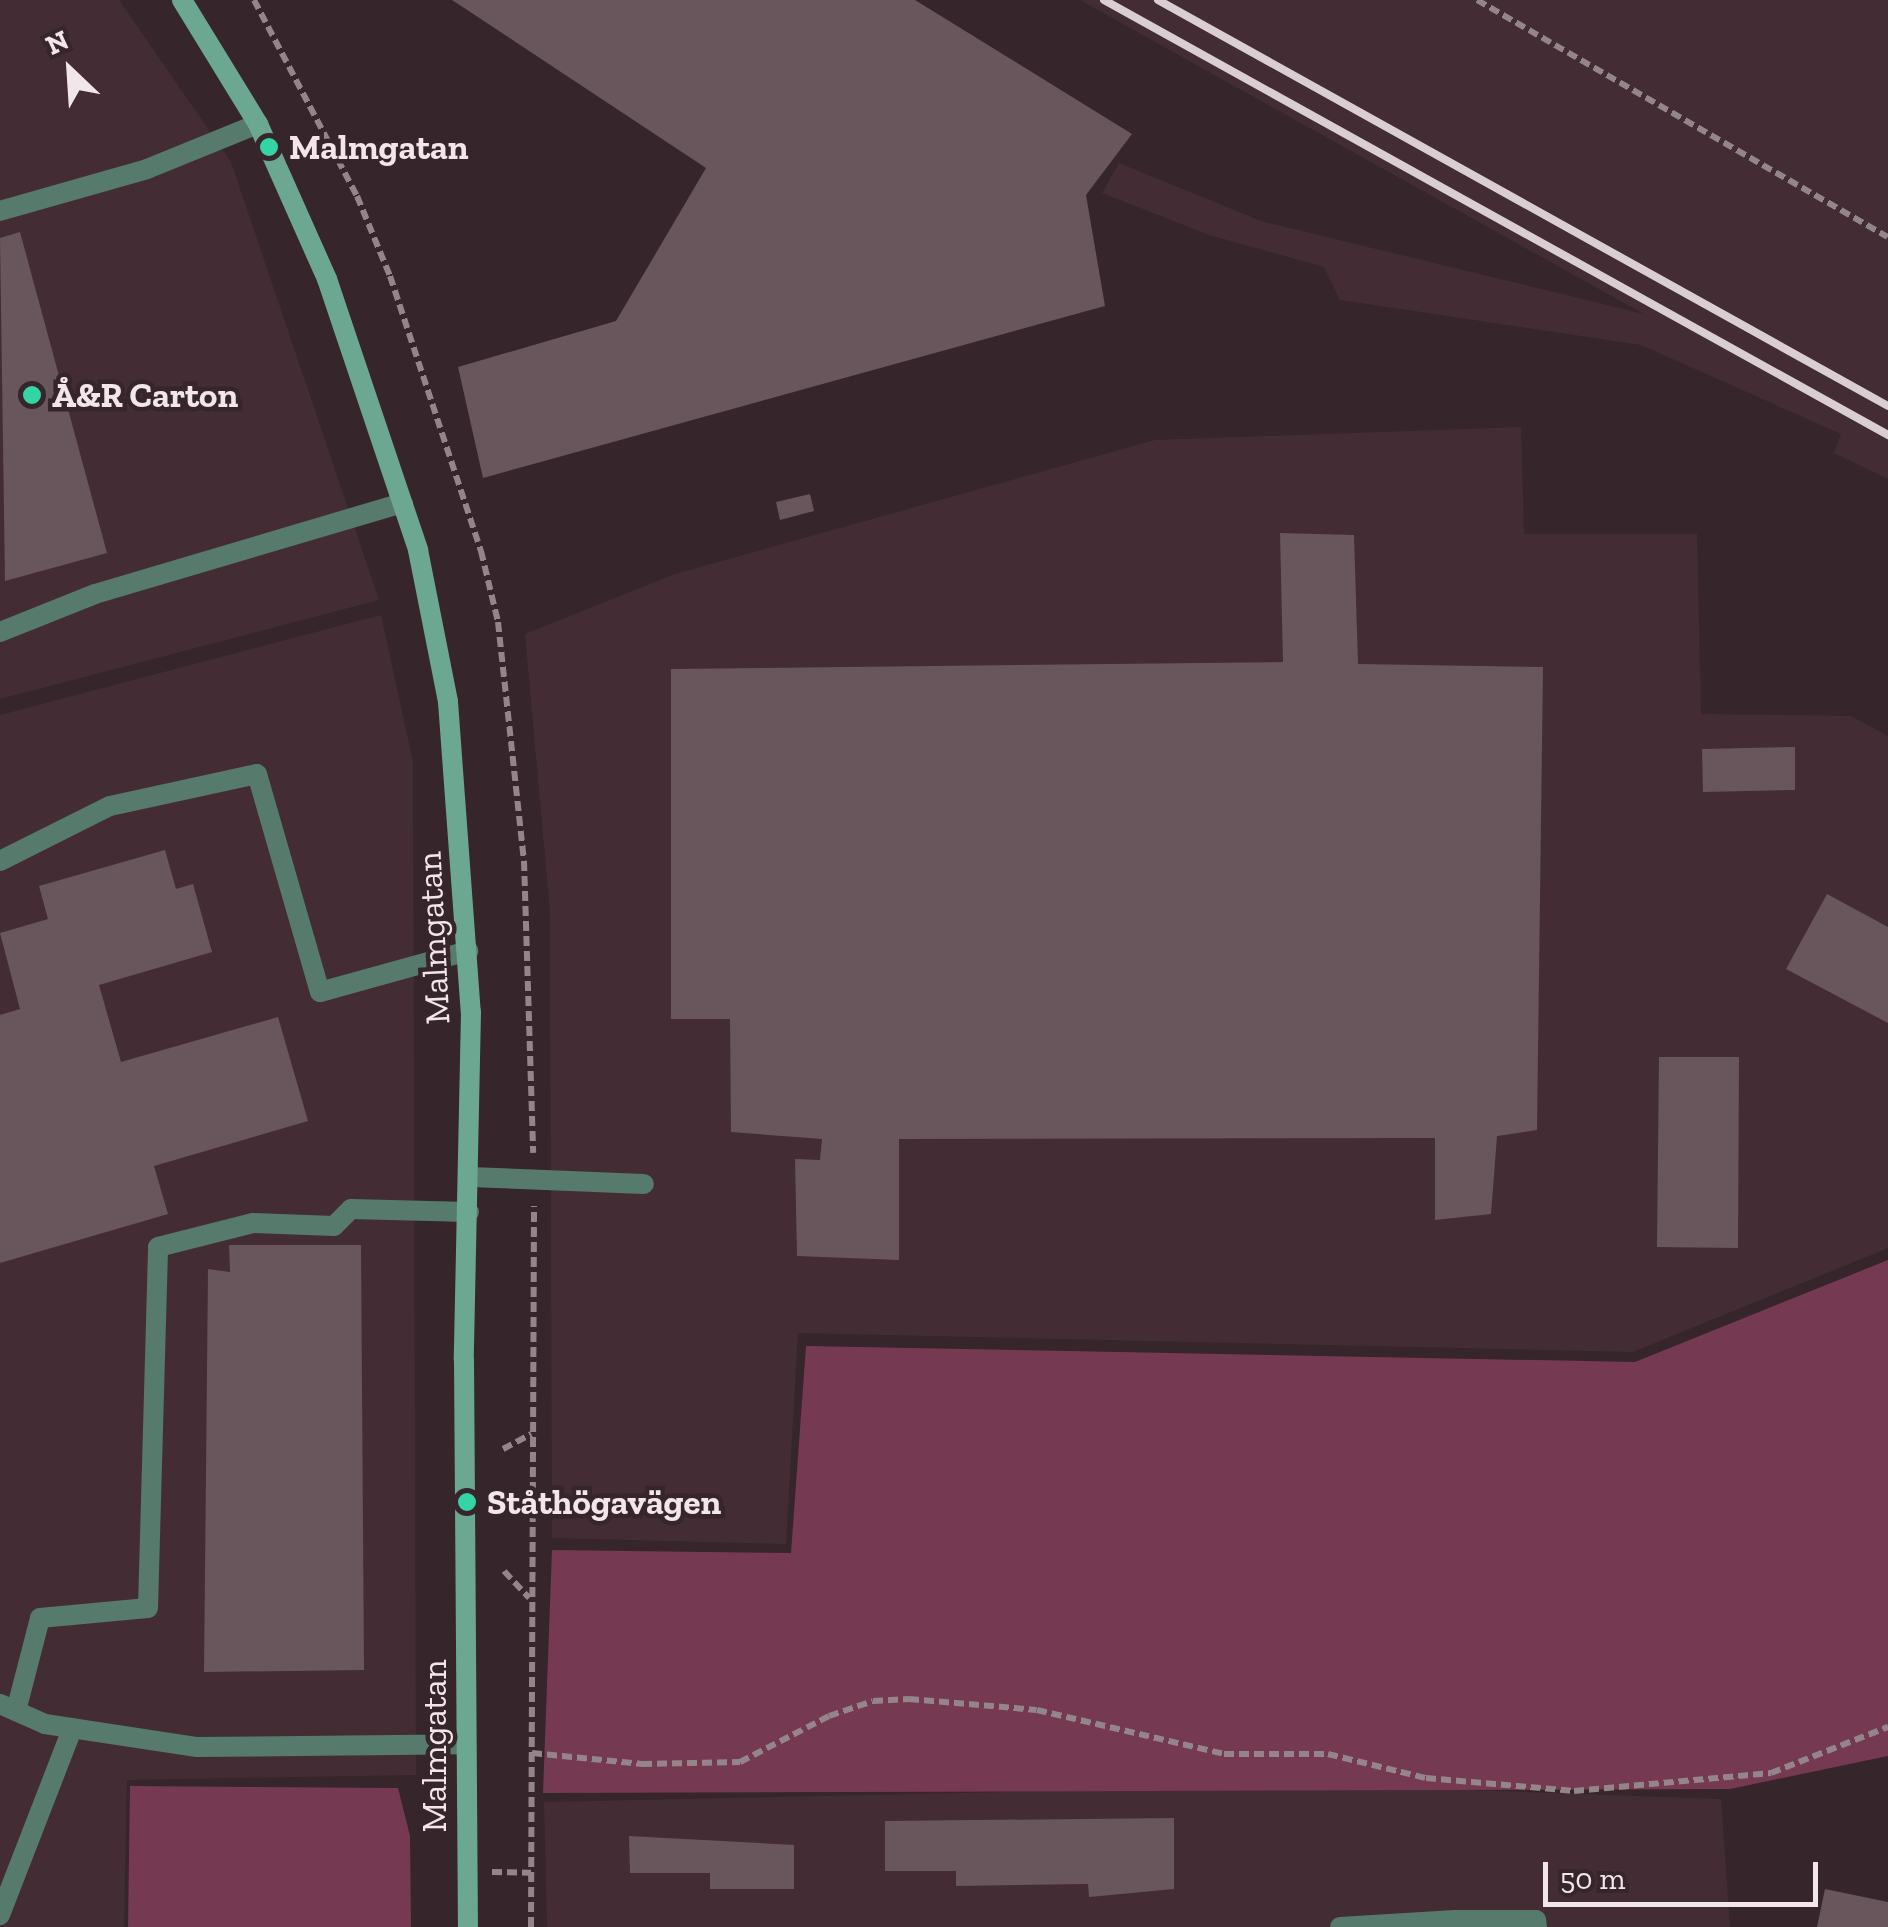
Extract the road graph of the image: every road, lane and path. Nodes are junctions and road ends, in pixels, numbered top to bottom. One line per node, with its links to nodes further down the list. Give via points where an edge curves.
1 (182, 0): 3 (street, Malmgatan)
2 (1477, 0): 5 (path)
3 (258, 124): 4 (lane, via 147,169); 6 (street, Malmgatan, via 327,280)
4 (0, 211)
5 (1888, 236)
6 (403, 502): 7 (lane, via 94,594); 9 (street, Malmgatan, via 448,702)
7 (0, 632)
8 (0, 861): 9 (lane, via 110,806 257,774 320,992)
9 (468, 951): 10 (street, Malmgatan)
10 (470, 1177): 11 (lane); 12 (street, Malmgatan)
11 (644, 1184)
12 (469, 1212): 17 (lane, via 351,1209 334,1226 253,1223 158,1246 148,1608 40,1618); 20 (street, Malmgatan)
13 (532, 1433): 14 (path)
14 (503, 1449)
15 (504, 1570): 16 (path)
16 (530, 1599)
17 (8, 1708): 19 (lane)
18 (1888, 1727): 23 (path, via 1772,1772 1574,1791 1426,1778 1328,1754 1224,1754 1037,1710 873,1701 740,1762 642,1764 532,1753)
19 (72, 1730): 20 (lane, via 197,1748); 21 (lane)
20 (465, 1744): 22 (street, Malmgatan)
21 (0, 1915)
22 (468, 1927)
23 (531, 1927)
24 (1340, 1927): 25 (lane, via 1536,1920)
25 (1538, 1927)

